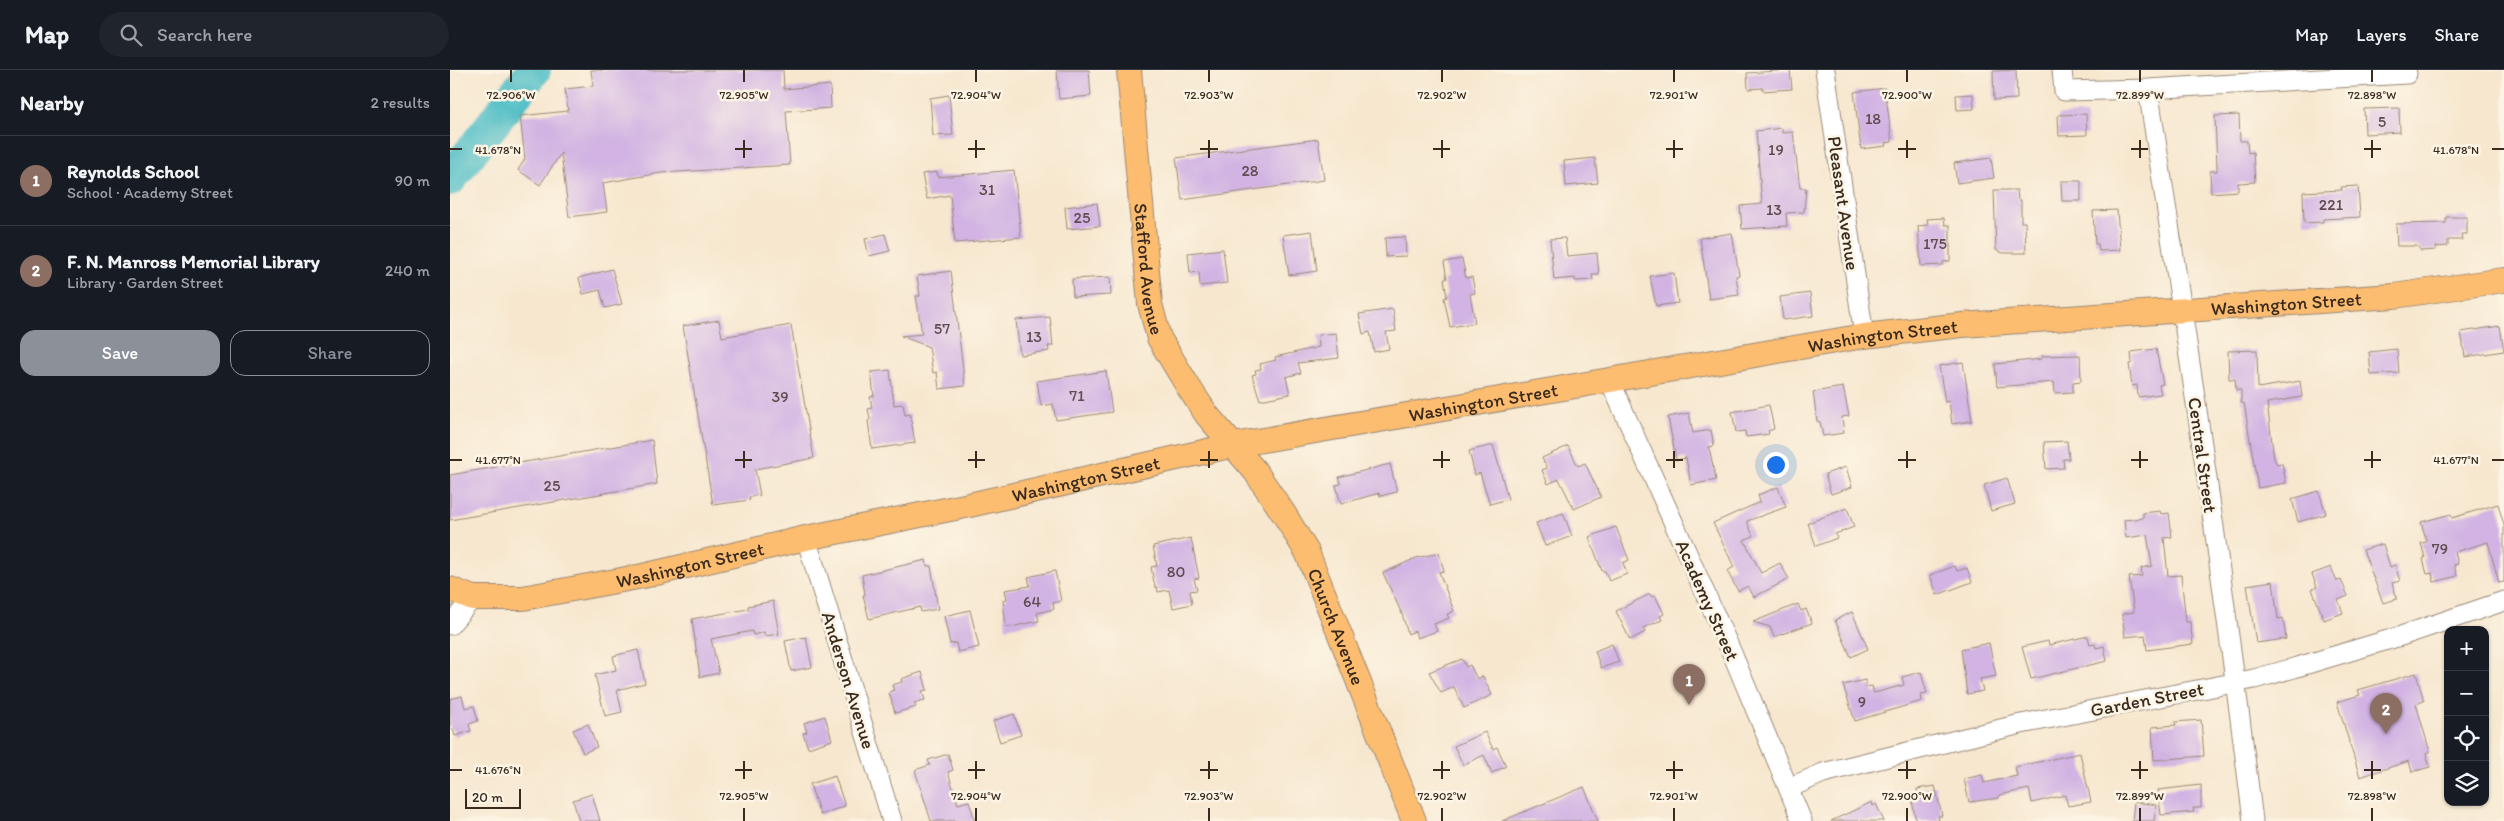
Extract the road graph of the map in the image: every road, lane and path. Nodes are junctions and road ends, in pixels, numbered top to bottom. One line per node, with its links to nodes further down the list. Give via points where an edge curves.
1 (1129, 70): 10 (main road, Stafford Avenue, via 1150,304 1159,338 1207,415)
2 (1825, 70): 8 (street, Pleasant Avenue)
3 (2062, 70): 5 (street, via 2064,91)
4 (2407, 72): 5 (street)
5 (2148, 89): 7 (street, Central Street)
6 (2504, 280): 7 (main road, Washington Street, via 2394,296)
7 (2182, 310): 8 (main road, Washington Street, via 1962,324); 16 (street, Central Street)
8 (1864, 336): 9 (main road, Washington Street)
9 (1610, 381): 10 (main road, Washington Street); 17 (street, Academy Street)
10 (1234, 445): 11 (main road, Washington Street); 19 (main road, Church Avenue, via 1307,552)
11 (806, 538): 13 (main road, Washington Street, via 643,576 532,596); 18 (street, Anderson Avenue)
12 (450, 589): 13 (main road)
13 (473, 598): 15 (street)
14 (2504, 601): 16 (street, Garden Street, via 2294,668)
15 (450, 625)
16 (2236, 681): 17 (street, Garden Street, via 2021,724 1823,773); 21 (street, Central Street)
17 (1789, 788): 20 (street, Academy Street)
18 (892, 821)
19 (1414, 821)
20 (1802, 821)
21 (2253, 821)

